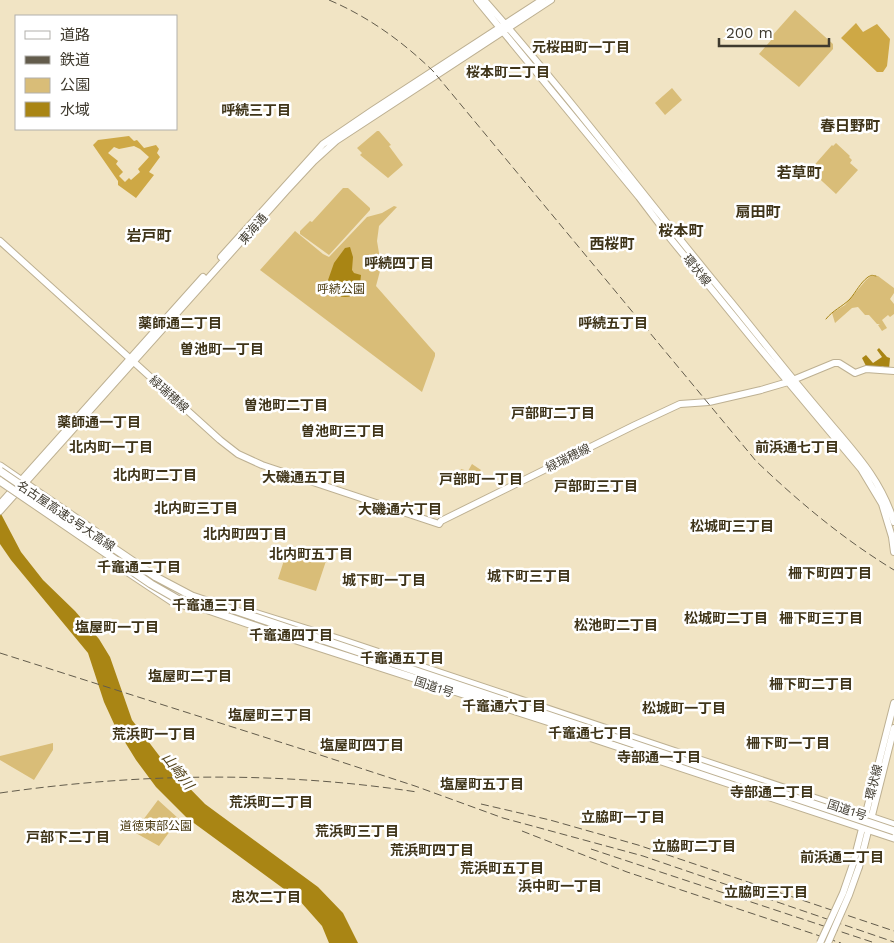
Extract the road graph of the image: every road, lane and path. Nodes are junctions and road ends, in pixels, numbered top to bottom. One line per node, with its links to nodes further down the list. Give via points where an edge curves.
1 (477, 0): 5 (main road, 環状線)
2 (484, 0): 5 (main road, 環状線)
3 (542, 0): 5 (main road, 東海通)
4 (552, 0): 5 (main road, 東海通)
5 (504, 28): 7 (main road, 東海通, via 323,144); 9 (main road, 環状線, via 636,183)
6 (0, 241): 7 (main road, 緑瑞穂線)
7 (132, 360): 9 (main road, 緑瑞穂線, via 220,440 244,457 439,524 441,520 680,404 709,402); 13 (main road, 東海通)
8 (894, 371): 9 (main road, 緑瑞穂線, via 866,369 855,372 837,362)
9 (791, 380): 17 (main road, 環状線, via 866,465 889,504); 18 (main road, 環状線, via 872,486 888,522)
10 (0, 466): 13 (highway, 国道1号)
11 (0, 471): 19 (highway, 名古屋高速3号大高線, bridge, via 166,584)
12 (0, 482): 14 (highway, 国道1号); 20 (highway, 名古屋高速3号大高線, bridge, via 171,596)
13 (24, 482): 14 (main road, 東海通); 19 (highway, bridge, via 34,495 70,523 168,590 269,626); 24 (highway, 国道1号, via 143,565 193,594 341,640)
14 (13, 492): 15 (main road, 東海通); 23 (highway, 国道1号, via 173,602)
15 (4, 502): 16 (main road, 東海通)
16 (0, 511)
17 (894, 522)
18 (894, 552)
19 (277, 625): 27 (highway, 名古屋高速3号大高線, bridge)
20 (326, 649): 23 (highway, bridge, via 488,698 549,719); 28 (highway, 名古屋高速3号大高線, bridge)
21 (894, 703): 24 (main road, 環状線)
22 (894, 728): 24 (main road, 環状線)
23 (572, 732): 26 (highway, 国道1号)
24 (869, 817): 25 (highway, 国道1号); 26 (main road, 環状線)
25 (894, 825)
26 (866, 829): 28 (highway, 国道1号); 29 (main road, 環状線)
27 (894, 831)
28 (894, 837)
29 (856, 866): 30 (main road, 環状線, bridge); 31 (main road, 環状線, bridge, via 849,895)
30 (820, 943)
31 (828, 943)

